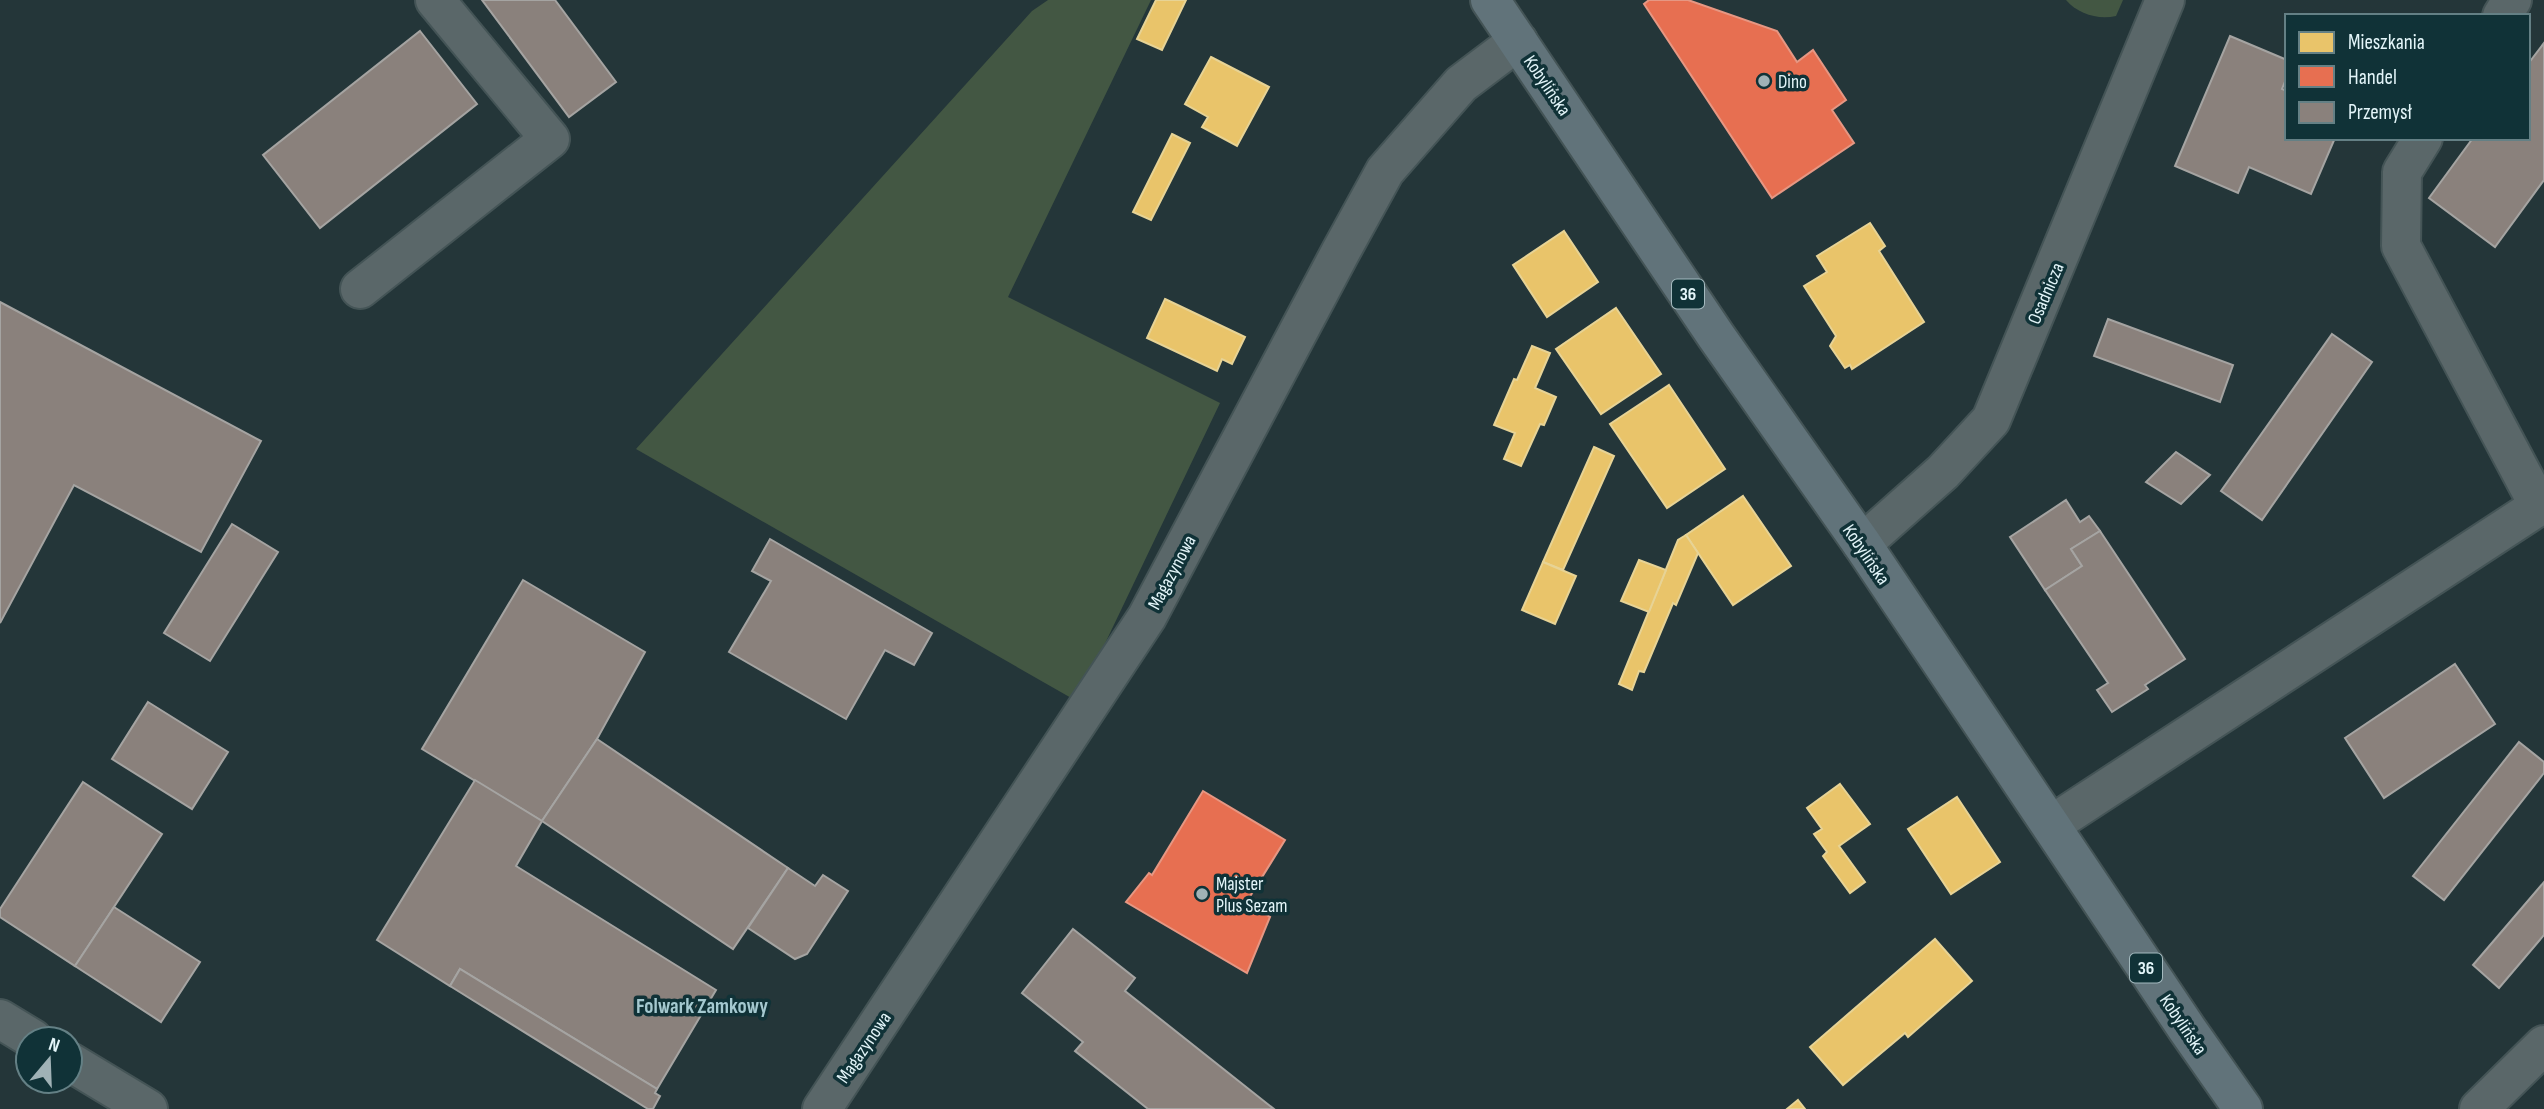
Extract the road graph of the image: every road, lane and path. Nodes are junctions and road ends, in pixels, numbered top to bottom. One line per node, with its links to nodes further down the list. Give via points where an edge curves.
1 (435, 0): 6 (street, via 550,139)
2 (1490, 0): 4 (main road, Kobylińska / 36)
3 (2165, 0): 8 (street, Osadnicza, via 1991,421 1943,472)
4 (1518, 41): 8 (main road, Kobylińska / 36); 13 (street, Magazynowa, via 1461,84 1385,171 1147,617)
5 (2422, 140): 7 (street, via 2402,172 2401,246)
6 (360, 289)
7 (2542, 504): 9 (street)
8 (1861, 544): 9 (main road, Kobylińska / 36)
9 (2051, 825): 14 (main road, Kobylińska / 36)
10 (2544, 1045): 15 (street)
11 (84, 1070): 12 (street)
12 (148, 1109)
13 (822, 1109)
14 (2243, 1109)
15 (2479, 1109)

